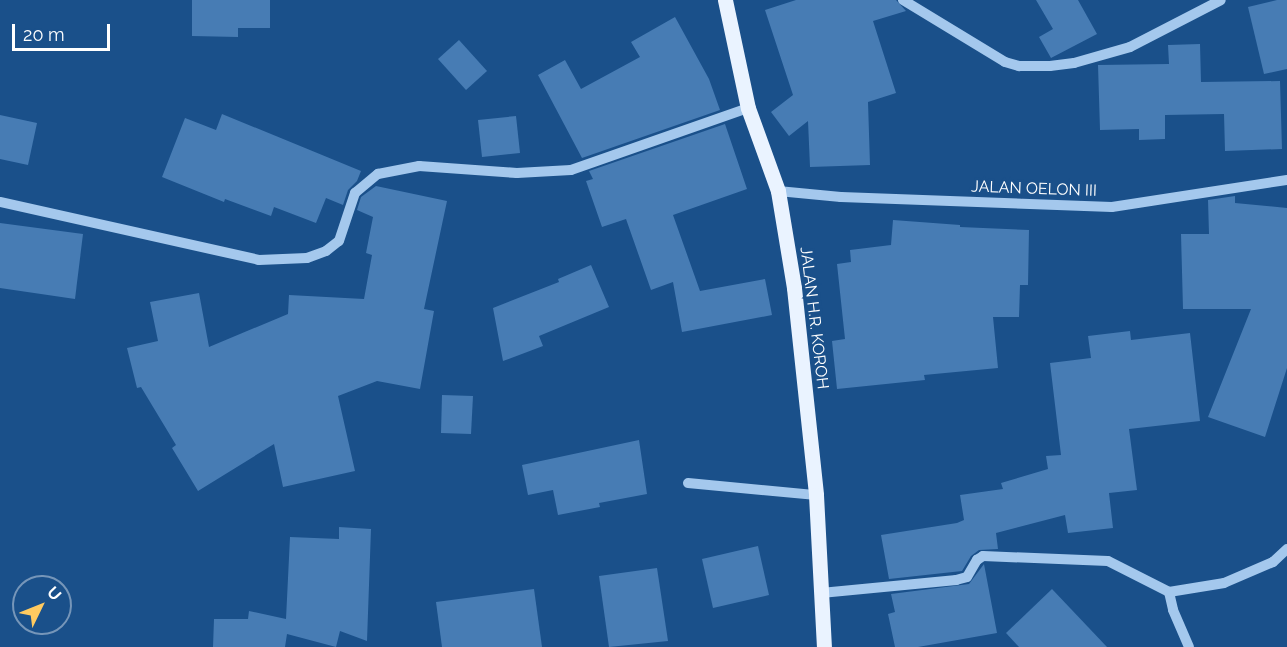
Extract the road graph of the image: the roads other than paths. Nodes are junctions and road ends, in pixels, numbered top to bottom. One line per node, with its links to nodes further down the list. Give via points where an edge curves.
1 (725, 0): 4 (main road, JALAN H.R. KOROH)
2 (903, 0): 3 (street, via 1005,62 1050,66 1130,47)
3 (1221, 0)
4 (748, 108): 6 (main road, JALAN H.R. KOROH); 7 (street, via 572,170 516,173 419,166 378,174 355,193 339,241 307,258 259,260)
5 (1287, 180): 6 (street, JALAN OELON III, via 1112,207)
6 (778, 191): 9 (main road, JALAN H.R. KOROH, via 794,288)
7 (0, 202)
8 (688, 483): 9 (street)
9 (816, 495): 12 (main road, JALAN H.R. KOROH)
10 (1287, 549): 11 (street, via 1273,562 1224,584)
11 (1169, 592): 12 (street, via 1108,561 983,556 967,577 956,580); 14 (street)
12 (821, 593): 13 (main road, JALAN H.R. KOROH)
13 (824, 647)
14 (1189, 647)

